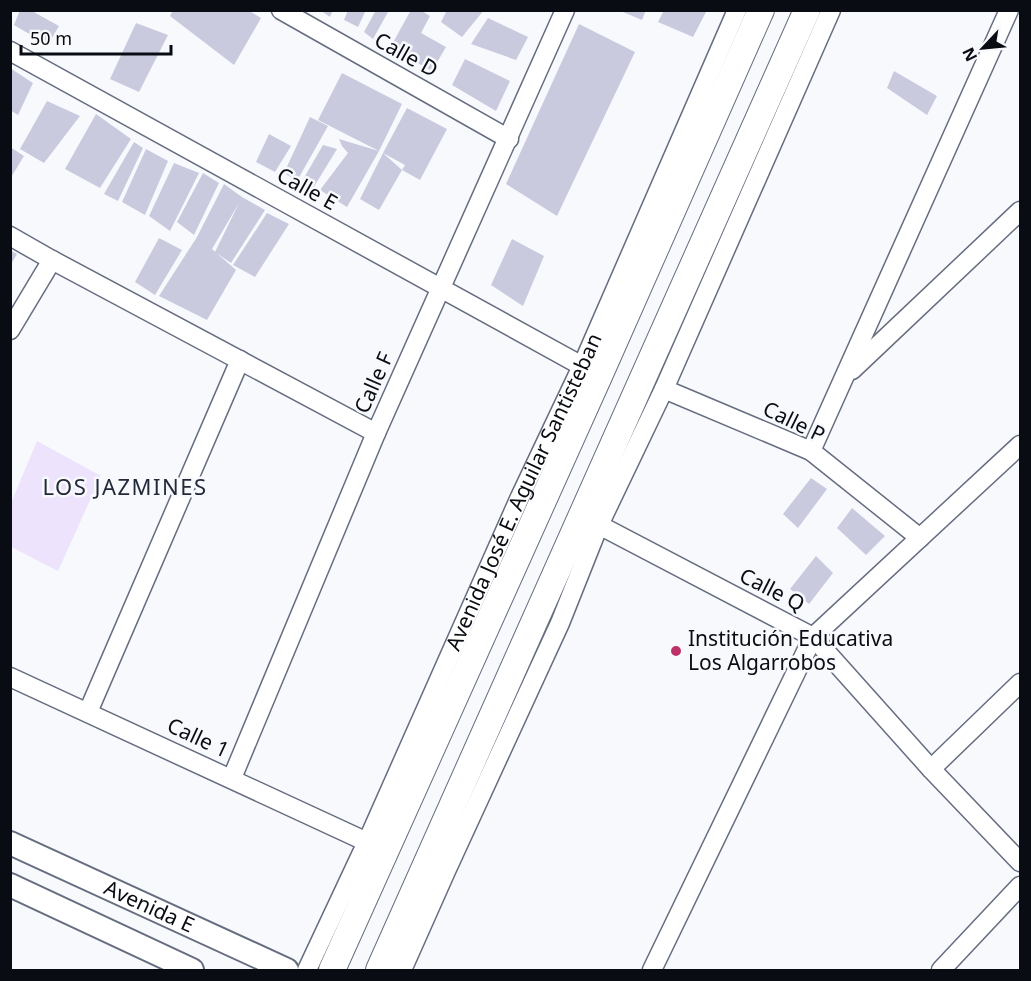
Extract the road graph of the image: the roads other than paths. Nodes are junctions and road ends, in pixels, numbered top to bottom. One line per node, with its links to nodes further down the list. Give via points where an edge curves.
1 (281, 10): 9 (street, Calle D)
2 (565, 10): 9 (street, Calle F)
3 (737, 10): 16 (street, Avenida José E. Aguilar Santisteban)
4 (761, 10): 38 (main road, Avenida José E. Aguilar Santisteban)
5 (807, 10): 39 (main road)
6 (831, 10): 18 (street)
7 (1009, 10): 17 (street)
8 (10, 51): 13 (street, Calle E)
9 (509, 139): 13 (street, Calle F)
10 (1020, 211): 17 (street)
11 (10, 236): 12 (street)
12 (52, 260): 14 (street); 15 (street)
13 (440, 289): 16 (street, Calle E); 19 (street, Calle F)
14 (10, 330)
15 (240, 360): 19 (street); 27 (street)
16 (582, 366): 30 (street, Avenida José E. Aguilar Santisteban)
17 (844, 378): 21 (street)
18 (664, 388): 21 (street, Calle P); 22 (street)
19 (376, 432): 29 (street, Calle F)
20 (1020, 445): 23 (street)
21 (811, 451): 23 (street, Calle P)
22 (599, 525): 24 (street, Calle Q); 40 (street, via 560,623)
23 (920, 538): 24 (street)
24 (813, 637): 28 (street, Calle Q); 41 (street)
25 (10, 676): 27 (street, Calle 1)
26 (1020, 682): 28 (street)
27 (88, 712): 29 (street, Calle 1)
28 (931, 769): 32 (street, Calle Q)
29 (232, 778): 30 (street, Calle 1)
30 (367, 842): 37 (street, Avenida José E. Aguilar Santisteban)
31 (10, 843): 36 (street, Avenida E)
32 (1020, 862)
33 (10, 885): 35 (street, Avenida E)
34 (1020, 886): 42 (street)
35 (192, 970)
36 (287, 970)
37 (307, 970)
38 (332, 970)
39 (379, 970)
40 (402, 970)
41 (652, 970)
42 (942, 970)

